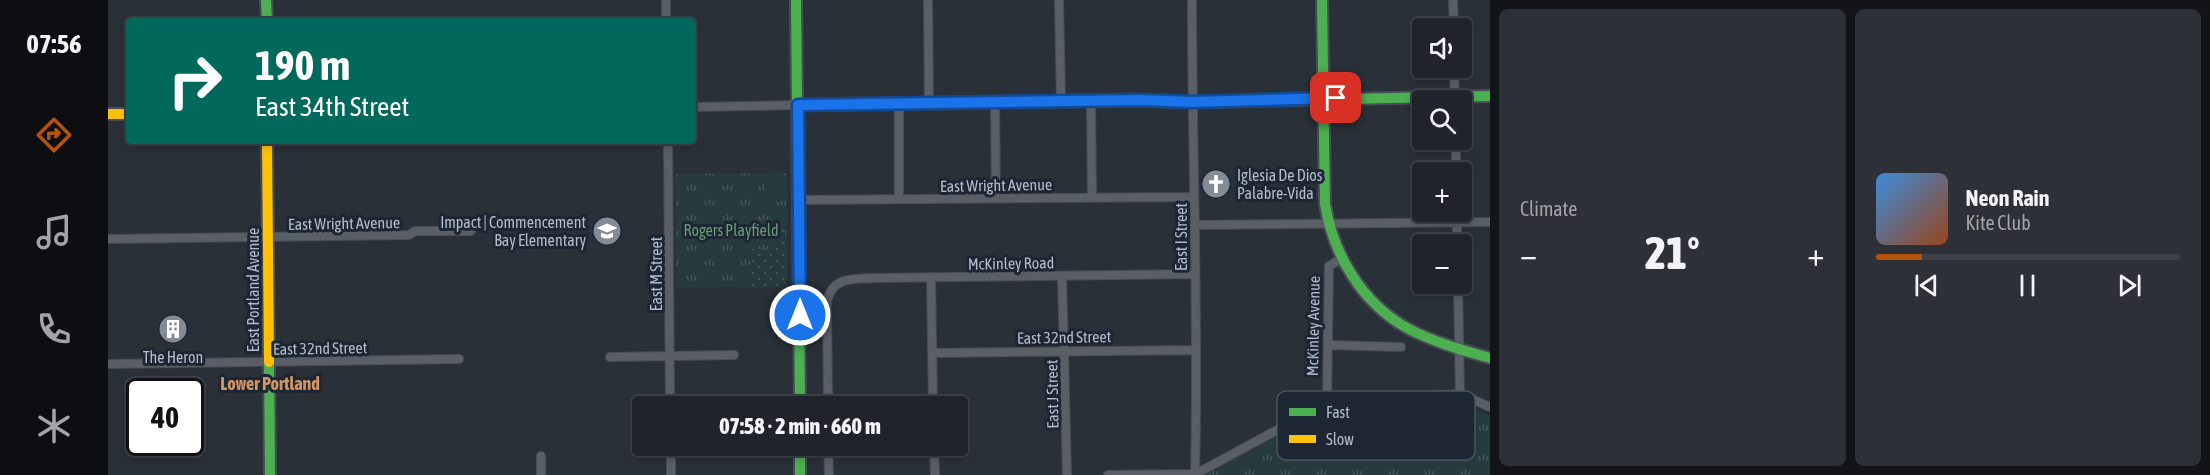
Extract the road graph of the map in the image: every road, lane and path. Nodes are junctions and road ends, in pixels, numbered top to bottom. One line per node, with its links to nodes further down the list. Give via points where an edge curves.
1 (266, 0): 9 (street)
2 (666, 0): 10 (street)
3 (796, 0): 22 (street)
4 (928, 0): 20 (street)
5 (1059, 0): 16 (street)
6 (1192, 0): 19 (street, East I Street)
7 (1322, 0): 14 (street)
8 (1453, 0): 11 (street)
9 (267, 18)
10 (666, 18)
11 (1454, 18)
12 (1490, 96): 13 (street)
13 (1472, 97)
14 (1324, 98): 15 (street); 19 (street); 36 (street, via 1323,160)
15 (1412, 98)
16 (1061, 101): 17 (street); 18 (street)
17 (1091, 101): 19 (street); 28 (street)
18 (995, 102): 20 (street); 30 (street)
19 (1192, 102): 29 (street, East I Street)
20 (930, 103): 21 (street)
21 (899, 104): 22 (street); 31 (street)
22 (798, 105): 23 (street); 32 (street)
23 (696, 107)
24 (108, 114): 25 (street)
25 (126, 114)
26 (267, 144): 40 (street, East Portland Avenue)
27 (668, 144): 54 (street, East M Street)
28 (1092, 197): 29 (street, East Wright Avenue); 30 (street, East Wright Avenue)
29 (1194, 197): 37 (street, East I Street)
30 (996, 198): 31 (street, East Wright Avenue)
31 (899, 199): 32 (street, East Wright Avenue)
32 (799, 200): 63 (street)
33 (1457, 222): 36 (street); 39 (street)
34 (1472, 222): 35 (street)
35 (1490, 222)
36 (1329, 224): 37 (street); 42 (street)
37 (1195, 225): 43 (street, East I Street)
38 (471, 231): 40 (street, East Wright Avenue)
39 (1457, 234)
40 (268, 237): 41 (street, East Wright Avenue); 58 (street, East Portland Avenue)
41 (108, 239)
42 (1342, 258): 47 (street, McKinley Avenue, via 1329,266); 49 (street, via 1383,313 1410,331)
43 (1194, 274): 44 (street, McKinley Road); 50 (street, East I Street)
44 (1062, 276): 45 (street, McKinley Road); 51 (street, East J Street)
45 (931, 277): 52 (street); 64 (street, McKinley Road, via 847,279 831,289 826,306)
46 (1458, 294): 49 (street)
47 (1329, 345): 48 (street); 60 (street, McKinley Avenue)
48 (1401, 347)
49 (1459, 349): 56 (street); 61 (street)
50 (1195, 350): 51 (street, East 32nd Street); 74 (street, East I Street)
51 (1065, 351): 52 (street, East 32nd Street); 81 (street, East J Street)
52 (932, 353): 65 (street)
53 (734, 355): 54 (street)
54 (669, 356): 55 (street); 62 (street, East M Street)
55 (610, 357)
56 (1490, 358)
57 (459, 359): 58 (street, East 32nd Street)
58 (269, 362): 59 (street, East 32nd Street); 75 (street, East Portland Avenue)
59 (108, 364)
60 (1327, 391)
61 (1460, 391)
62 (670, 396)
63 (800, 396)
64 (828, 396)
65 (933, 396)
66 (1475, 400): 67 (street)
67 (1490, 407)
68 (1277, 430): 74 (street)
69 (541, 456): 76 (street)
70 (671, 456): 77 (street)
71 (800, 456): 78 (street)
72 (828, 456): 79 (street)
73 (934, 456): 80 (street)
74 (1195, 474): 82 (street)
75 (270, 475)
76 (541, 475)
77 (671, 475)
78 (800, 475)
79 (828, 475)
80 (935, 475)
81 (1067, 475)
82 (1108, 475)

